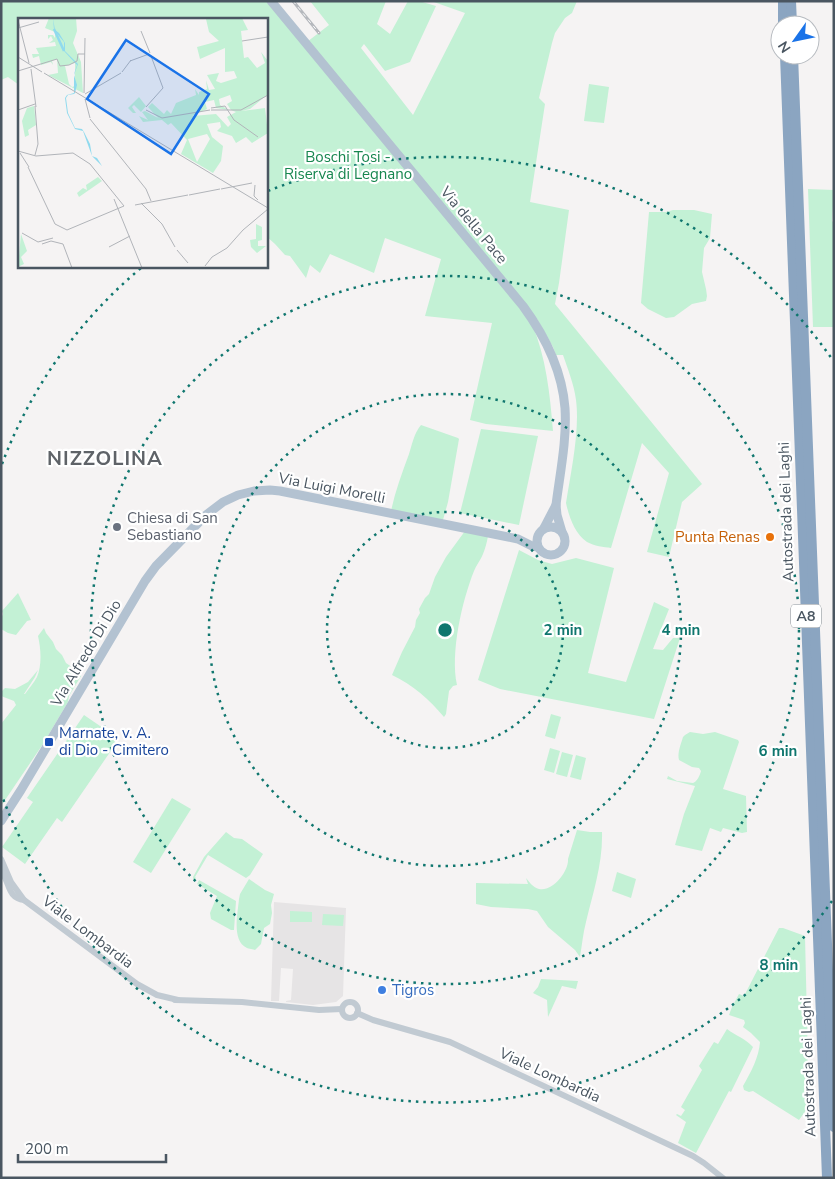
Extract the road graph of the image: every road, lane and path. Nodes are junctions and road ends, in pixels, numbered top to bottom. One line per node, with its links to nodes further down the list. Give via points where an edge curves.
1 (271, 1): 8 (main road, Via della Pace, via 523,306 544,337 556,366 564,408)
2 (783, 1): 4 (highway)
3 (791, 1): 5 (highway)
4 (784, 15)
5 (792, 15)
6 (785, 65): 23 (highway, Autostrada dei Laghi / A8)
7 (793, 65): 21 (highway, Autostrada dei Laghi / A8)
8 (556, 504): 9 (main road, Via della Pace); 10 (main road, Via della Pace)
9 (544, 528): 10 (main road, via 554,527); 11 (main road, via 539,533)
10 (562, 532): 11 (main road, via 565,543 557,553 544,553)
11 (538, 542): 12 (main road, Via Luigi Morelli, via 532,546 518,539 480,531 280,490 259,490 233,497 214,508)
12 (149, 574): 13 (main road, Via Alfredo Di Dio)
13 (46, 747): 14 (main road, Via Alfredo Di Dio); 15 (main road, Via Alfredo Di Dio)
14 (1, 811)
15 (1, 821)
16 (1, 859): 18 (street, via 11,882)
17 (1, 870): 18 (street, via 13,896)
18 (24, 900): 19 (street, Viale Lombardia, via 156,998 319,1010)
19 (342, 1008): 20 (street, Viale Lombardia, via 347,1018); 20 (street, Viale Lombardia, via 345,1003 353,1002)
20 (358, 1013): 22 (street, Viale Lombardia, via 450,1042 692,1156)
21 (834, 1127)
22 (723, 1178)
23 (827, 1178)

